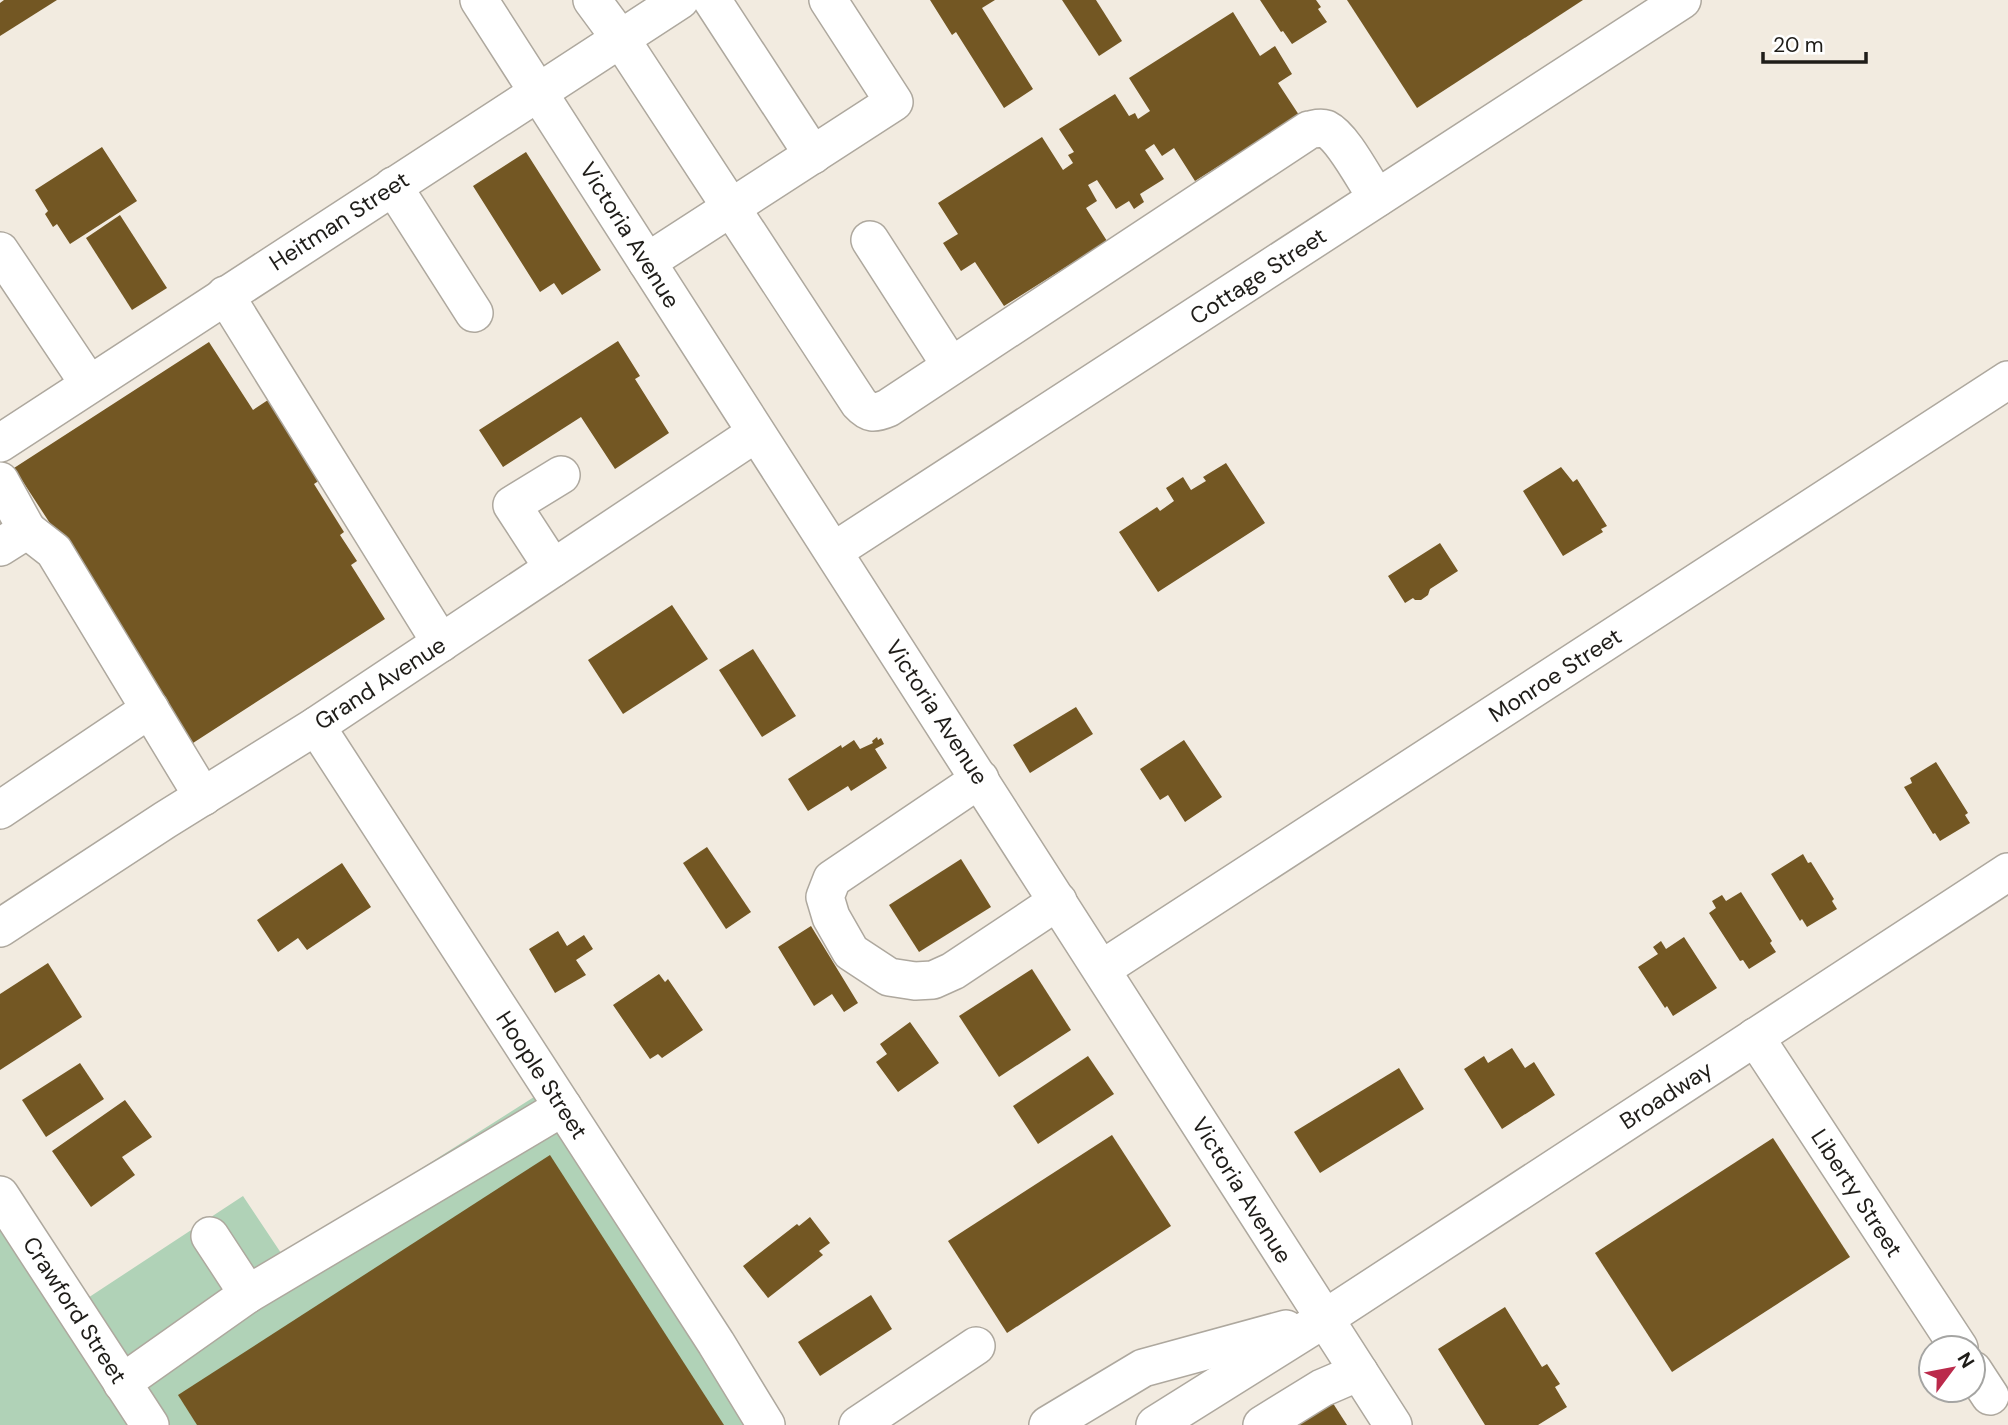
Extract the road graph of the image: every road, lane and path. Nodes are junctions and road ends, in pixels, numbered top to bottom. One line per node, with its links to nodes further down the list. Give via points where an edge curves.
1 (479, 0): 8 (street, Victoria Avenue)
2 (592, 0): 7 (street)
3 (680, 0): 7 (street, Heitman Street)
4 (712, 0): 9 (street)
5 (828, 0): 9 (street, via 894,102)
6 (1682, 0): 11 (street, Cottage Street)
7 (620, 38): 8 (street, Heitman Street); 12 (street)
8 (538, 91): 10 (street, Heitman Street); 15 (street, Victoria Avenue)
9 (813, 155): 12 (street)
10 (393, 186): 16 (street, Heitman Street); 17 (street)
11 (1377, 198): 18 (street, via 1339,141 1325,129 1309,130); 26 (street, Cottage Street)
12 (732, 208): 15 (street); 18 (street, via 867,412 888,408)
13 (870, 240): 18 (street)
14 (0, 251): 20 (street)
15 (646, 262): 21 (street, Victoria Avenue)
16 (225, 295): 20 (street, Heitman Street); 28 (street)
17 (474, 313)
18 (951, 366)
19 (2008, 380): 37 (street, Monroe Street)
20 (89, 384): 22 (street, Heitman Street)
21 (756, 433): 26 (street, Victoria Avenue); 27 (street, Grand Avenue)
22 (3, 434)
23 (561, 475): 27 (street, via 512,505)
24 (0, 481): 25 (street)
25 (14, 538): 29 (street, via 54,551)
26 (834, 551): 31 (street, Victoria Avenue)
27 (553, 568): 28 (street, Grand Avenue)
28 (441, 643): 30 (street, Grand Avenue)
29 (150, 709): 32 (street); 33 (street)
30 (316, 726): 32 (street, Grand Avenue); 39 (street, Hoople Street)
31 (980, 779): 35 (street, Victoria Avenue); 35 (street, via 832,879 825,897 831,918 851,952 889,976 933,980)
32 (203, 796): 36 (street, Grand Avenue)
33 (0, 810)
34 (2003, 886): 38 (street, Broadway)
35 (1058, 901): 37 (street, Victoria Avenue)
36 (0, 928)
37 (1102, 969): 43 (street, Victoria Avenue)
38 (1755, 1037): 43 (street, Broadway); 44 (street, Liberty Street)
39 (563, 1107): 42 (street); 49 (street, Hoople Street)
40 (0, 1195): 47 (street, Crawford Street)
41 (211, 1236): 42 (street)
42 (248, 1294): 47 (street)
43 (1324, 1319): 46 (street, Victoria Avenue); 51 (street, Broadway, via 1143,1368); 52 (street, Broadway)
44 (1950, 1334)
45 (976, 1346): 50 (street)
46 (1359, 1373): 53 (street, via 1322,1388); 54 (street, Victoria Avenue)
47 (122, 1383): 48 (street, Crawford Street)
48 (149, 1425)
49 (766, 1425)
50 (858, 1425)
51 (1048, 1425)
52 (1155, 1425)
53 (1262, 1425)
54 (1393, 1425)

